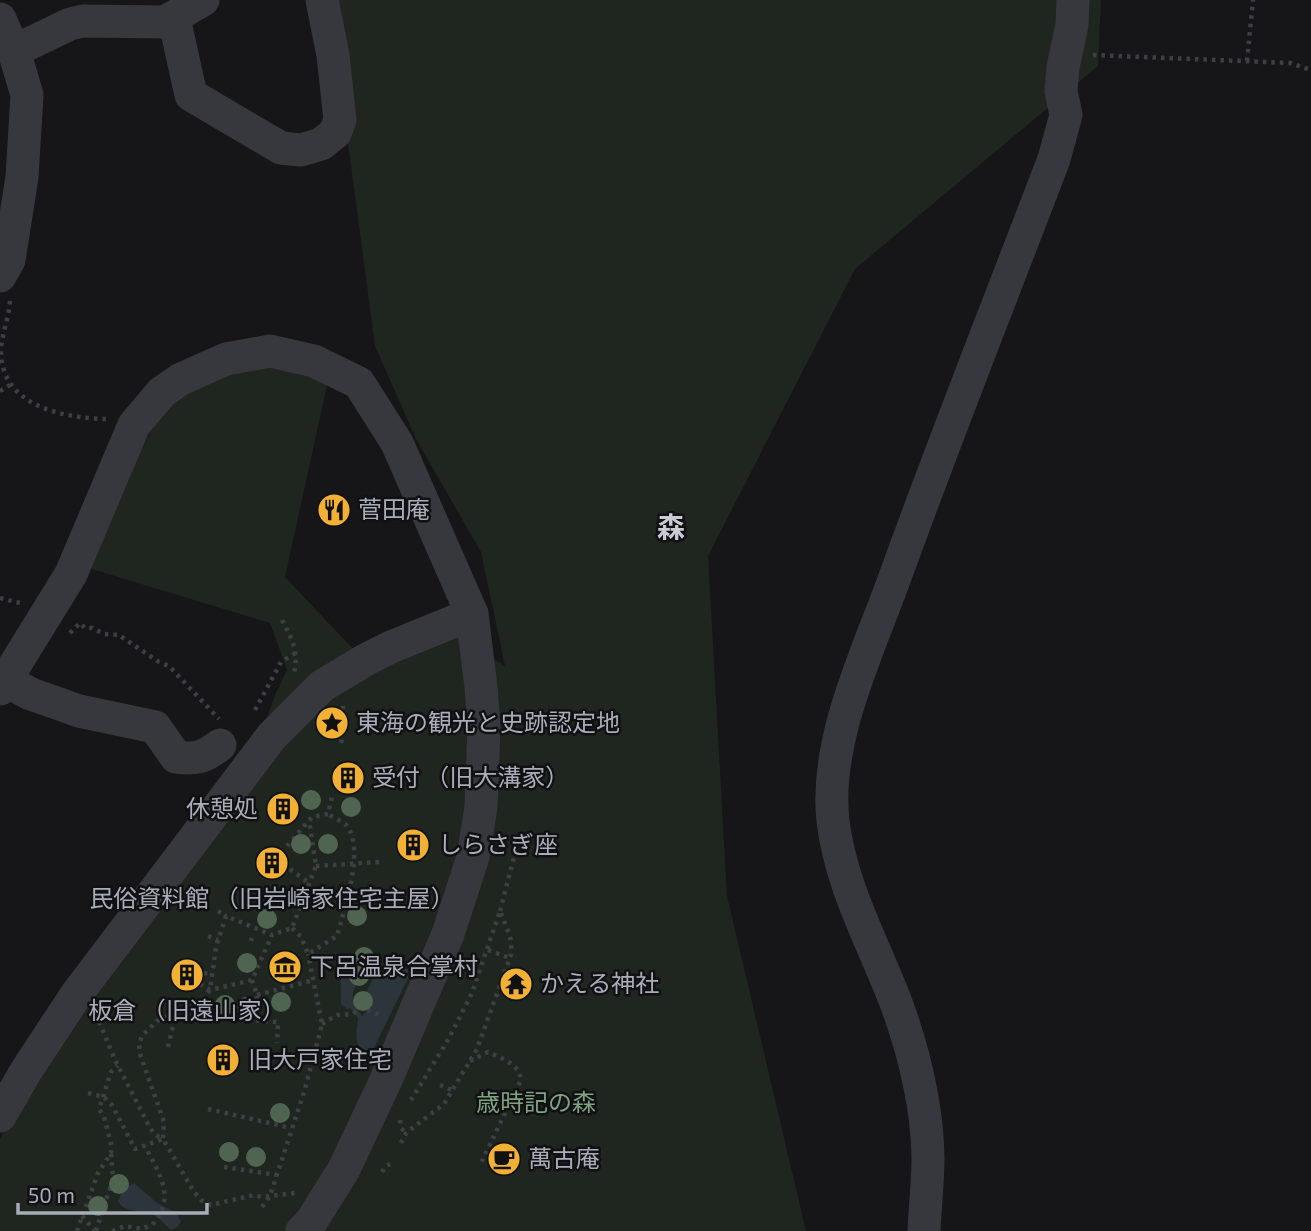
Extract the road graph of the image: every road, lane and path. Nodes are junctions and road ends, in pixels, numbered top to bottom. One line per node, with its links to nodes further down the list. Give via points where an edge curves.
1 (203, 0): 6 (street)
2 (323, 0): 6 (street, via 340,120 335,133 321,144 301,150 281,148 191,95)
3 (1073, 0): 86 (street, via 1061,92 1066,115 1054,159 912,529 842,724 834,762 833,821 845,873 898,1009 924,1108 928,1157)
4 (1253, 0): 8 (path)
5 (0, 19): 7 (street)
6 (171, 19): 7 (street, via 83,21)
7 (14, 51): 11 (street, via 27,95 22,177)
8 (1247, 61): 9 (path, via 1093,55); 10 (path, via 1290,63)
9 (1088, 66)
10 (1311, 70)
11 (5, 268): 12 (path, via 15,270 1,347 2,367)
12 (10, 385): 13 (path); 14 (path, via 46,410 102,419)
13 (0, 391)
14 (143, 412): 15 (street, via 181,379 226,359 270,351 314,361 359,383 397,443); 17 (street, via 71,574)
15 (472, 614): 44 (street, via 366,659 322,685 272,736); 85 (street, via 484,727 481,807 473,857 447,934 386,1080 344,1169)
16 (282, 621): 18 (path)
17 (41, 625): 19 (street); 20 (path, via 67,635 80,623 119,635 169,666)
18 (296, 652)
19 (3, 685): 23 (street, via 79,711 155,727 176,757 207,755)
20 (203, 699)
21 (344, 710): 22 (path)
22 (341, 743)
23 (220, 745)
24 (332, 797): 25 (path)
25 (328, 814): 26 (path); 30 (path, via 346,826)
26 (309, 820): 28 (path); 31 (path)
27 (520, 831): 35 (path)
28 (287, 845)
29 (379, 862): 30 (path)
30 (354, 863): 31 (path); 42 (path, via 337,936)
31 (316, 866): 33 (path)
32 (290, 869): 33 (path)
33 (309, 883): 37 (path)
34 (218, 911): 36 (path)
35 (500, 911): 41 (path); 43 (path, via 512,945)
36 (226, 916): 38 (path); 40 (path)
37 (292, 928): 38 (path); 42 (path)
38 (272, 935): 46 (path)
39 (208, 936): 40 (path)
40 (218, 940): 45 (path)
41 (488, 950): 43 (path); 63 (path, via 454,1028)
42 (309, 954): 47 (path)
43 (510, 958): 57 (path, via 506,980)
44 (100, 965): 58 (path, via 96,1014); 66 (street, via 40,1049)
45 (212, 974): 48 (path); 48 (path, via 201,973 198,984)
46 (252, 979): 48 (path); 49 (path)
47 (314, 980): 49 (path); 54 (path)
48 (210, 990): 50 (path)
49 (257, 996): 52 (path)
50 (201, 1001): 51 (path); 52 (path, via 206,1020)
51 (176, 1013): 56 (path); 69 (path, via 157,1021 139,1044 164,1122)
52 (256, 1020): 55 (path, via 278,1022)
53 (389, 1020): 54 (path, via 367,1009 337,1015)
54 (321, 1024): 67 (path)
55 (277, 1043)
56 (168, 1047)
57 (470, 1062): 60 (path); 74 (path, via 488,1052 515,1065 521,1080)
58 (118, 1066): 62 (path, via 111,1072); 69 (path, via 154,1134)
59 (440, 1085): 60 (path)
60 (452, 1090): 68 (path, via 444,1104)
61 (88, 1093): 62 (path)
62 (104, 1097): 71 (path, via 135,1149); 72 (path, via 99,1110)
63 (409, 1103)
64 (208, 1110): 67 (path)
65 (402, 1115): 68 (path, via 399,1124)
66 (0, 1116)
67 (291, 1128): 77 (path)
68 (406, 1133): 70 (path)
69 (163, 1139): 71 (path); 79 (path, via 201,1200 211,1205)
70 (401, 1143)
71 (145, 1146): 84 (path, via 166,1190 163,1204 152,1225)
72 (111, 1153): 81 (path); 83 (path, via 113,1179)
73 (390, 1164): 76 (path)
74 (480, 1165)
75 (225, 1167): 77 (path)
76 (382, 1172)
77 (276, 1175): 79 (path)
78 (295, 1193): 79 (path)
79 (270, 1196): 80 (path)
80 (262, 1207)
81 (82, 1216): 82 (path); 83 (path)
82 (76, 1231)
83 (95, 1231)
84 (112, 1231)
85 (302, 1231)
86 (924, 1231)

